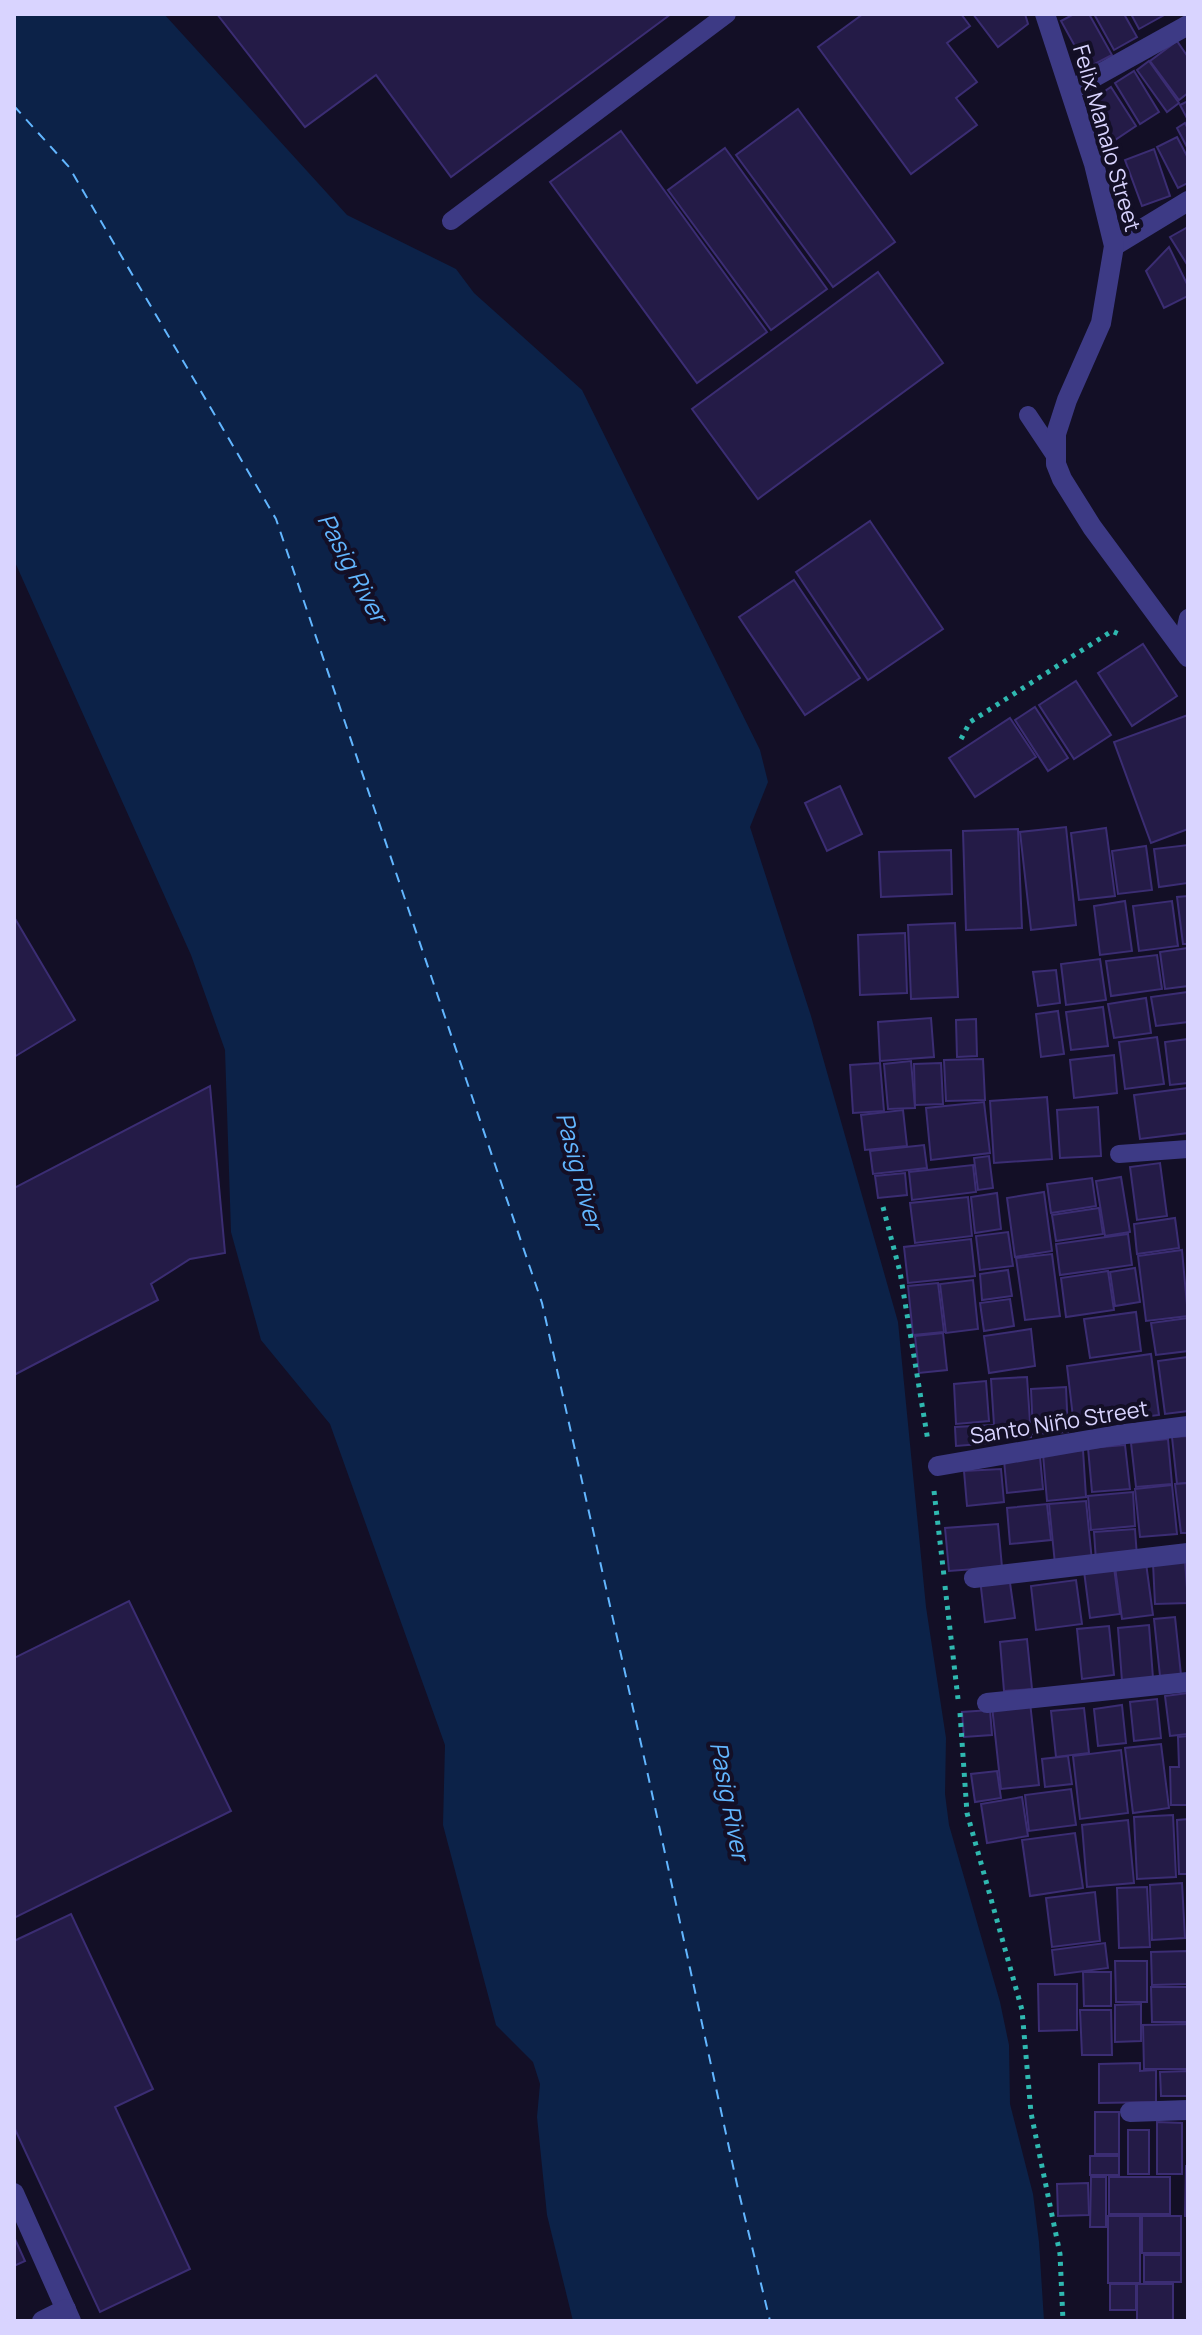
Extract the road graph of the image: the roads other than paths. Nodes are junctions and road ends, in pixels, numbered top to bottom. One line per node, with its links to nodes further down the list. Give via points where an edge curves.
1 (727, 14): 6 (lane)
2 (1045, 14): 4 (street, Felix Manalo Street)
3 (1188, 25): 4 (street)
4 (1071, 90): 7 (street, Felix Manalo Street)
5 (1188, 201): 7 (street)
6 (451, 221)
7 (1114, 246): 9 (street, Felix Manalo Street, via 1101,323 1067,400)
8 (1028, 415): 9 (lane)
9 (1054, 454): 11 (street, via 1062,479 1092,527)
10 (1188, 618): 11 (lane)
11 (1185, 652)
12 (1188, 1149): 13 (lane)
13 (1119, 1154)
14 (1188, 1426): 15 (street, Santo Niño Street)
15 (933, 1468)
16 (1188, 1553): 17 (street)
17 (974, 1578)
18 (1188, 1682): 19 (street)
19 (987, 1703)
20 (1188, 2110): 21 (street)
21 (1130, 2112)
22 (14, 2193): 23 (street)
23 (68, 2315): 24 (street)
24 (42, 2321)

